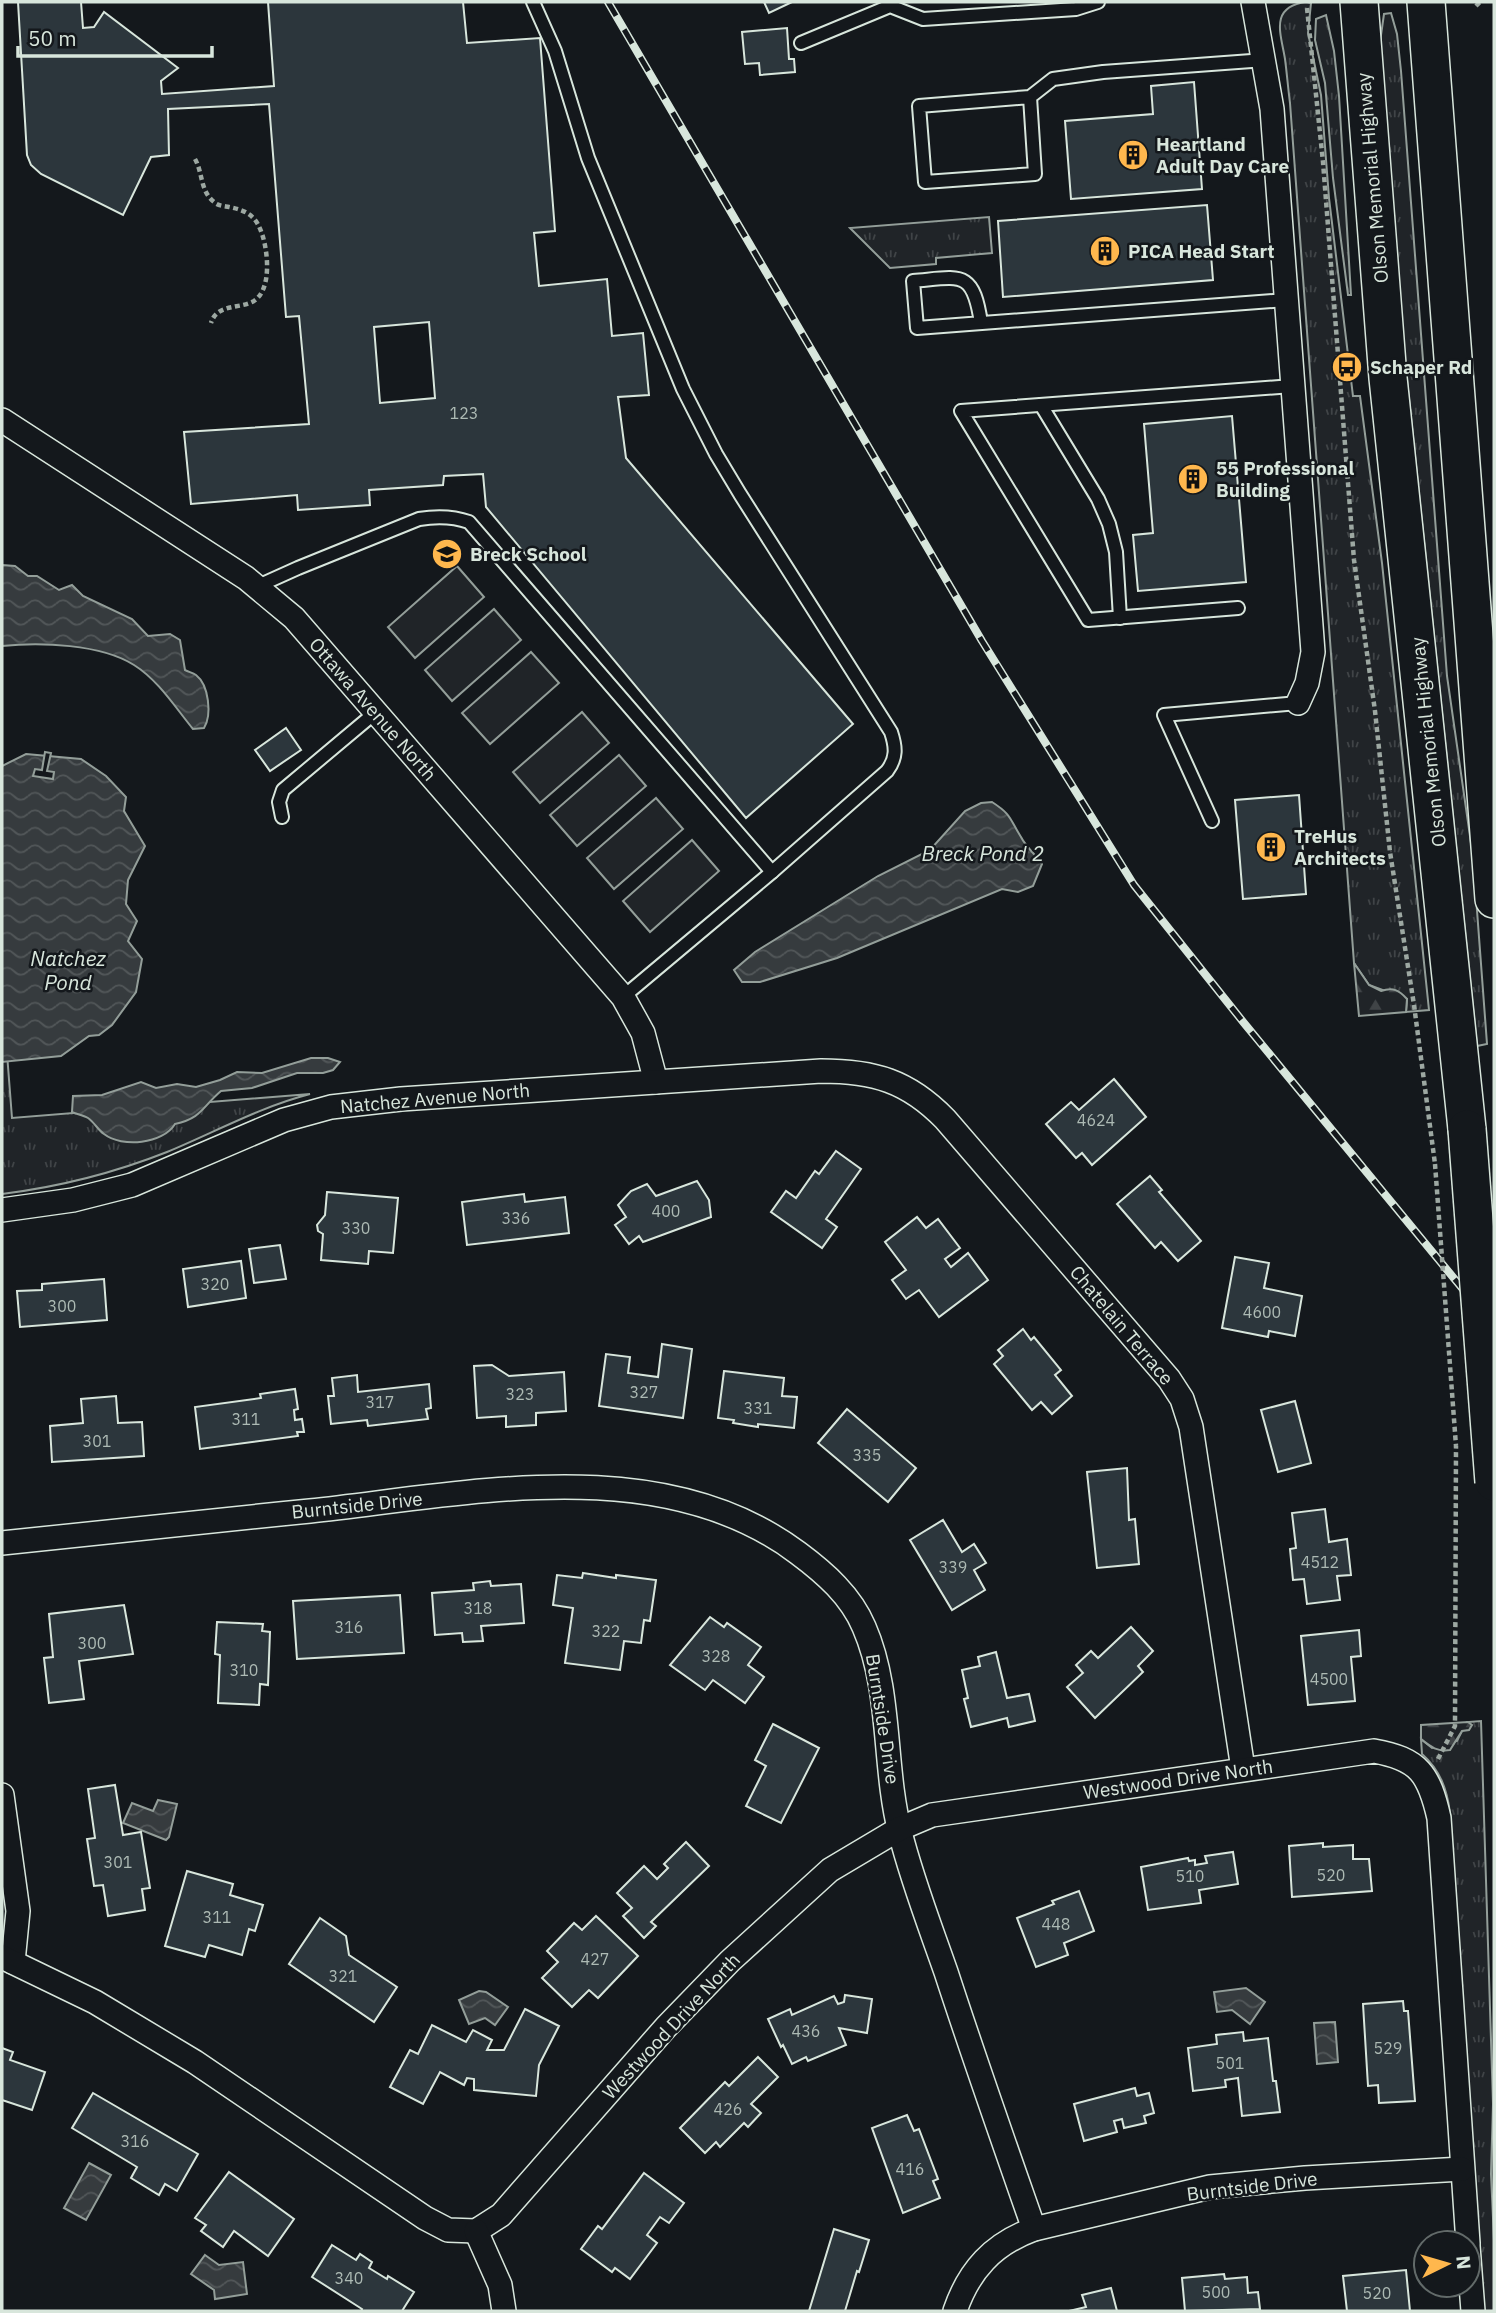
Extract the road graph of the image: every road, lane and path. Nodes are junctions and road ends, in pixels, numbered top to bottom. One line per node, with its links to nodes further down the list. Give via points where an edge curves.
1 (533, 2): 24 (lane, via 555,51 588,158 683,389 716,454 891,732 895,754 887,771)
2 (1098, 2): 7 (lane, via 1076,9 923,19 890,6)
3 (1253, 2): 8 (street)
4 (1359, 2): 30 (main road, Olson Memorial Highway, bridge, via 1388,378 1467,1129)
5 (1426, 2): 25 (main road)
6 (1307, 8): 33 (path, bridge, via 1354,560 1435,1164 1456,1446 1455,1726 1441,1755)
7 (801, 43)
8 (1265, 60): 9 (lane, via 1054,79); 11 (street)
9 (1030, 97): 9 (lane, via 919,106 925,182 1035,174)
10 (195, 159): 12 (path, via 205,193 216,204 255,217 266,259 262,292 254,302 227,307 213,315)
11 (1286, 300): 13 (lane); 14 (street)
12 (211, 323)
13 (981, 323): 13 (lane, via 917,328 913,281 950,278 970,285 977,296)
14 (1292, 386): 15 (lane); 20 (street, via 1313,652)
15 (1041, 405): 19 (lane, via 1109,524 1116,552); 19 (lane, via 961,411 1088,620)
16 (2, 419): 17 (street, Ottawa Avenue North)
17 (258, 586): 21 (street, Ottawa Avenue North, via 294,618); 24 (lane, via 419,519 447,517 469,522)
18 (1238, 608): 19 (lane)
19 (1120, 618)
20 (1298, 703): 23 (lane, via 1164,715)
21 (376, 712): 22 (lane, via 283,790 279,802); 26 (street, Ottawa Avenue North)
22 (282, 817)
23 (1212, 821)
24 (772, 872): 26 (lane)
25 (1494, 899)
26 (623, 997): 28 (street, Ottawa Avenue North, via 643,1033)
27 (885, 1078): 28 (street, Natchez Avenue North, via 821,1071); 32 (street, Chatelain Terrace, via 916,1093 946,1119 1169,1378 1182,1399 1191,1427)
28 (656, 1082): 29 (street, Natchez Avenue North, via 331,1107 284,1120 132,1185 73,1200)
29 (2, 1210)
30 (1494, 1482)
31 (2, 1543): 35 (street, Burntside Drive, via 480,1491 587,1487 689,1500 738,1516 782,1541 818,1567 863,1623 876,1657)
32 (1243, 1769): 33 (street, Westwood Drive North, via 1374,1751 1395,1755); 35 (street, Westwood Drive North, via 932,1815)
33 (1421, 1772): 37 (street, via 1432,1788 1439,1818)
34 (2, 1796): 36 (street, via 18,1911)
35 (899, 1829): 38 (street, Burntside Drive); 40 (street, Westwood Drive North, via 830,1870 730,1961 501,2215)
36 (8, 1959): 40 (street, via 95,2002 195,2062 425,2218 448,2230)
37 (1462, 2169): 38 (street, Burntside Drive, via 1210,2188); 39 (street)
38 (1034, 2229): 42 (street, via 994,2249 970,2279)
39 (1467, 2229)
40 (476, 2231): 41 (street, via 500,2285)
41 (504, 2311)
42 (955, 2311)

